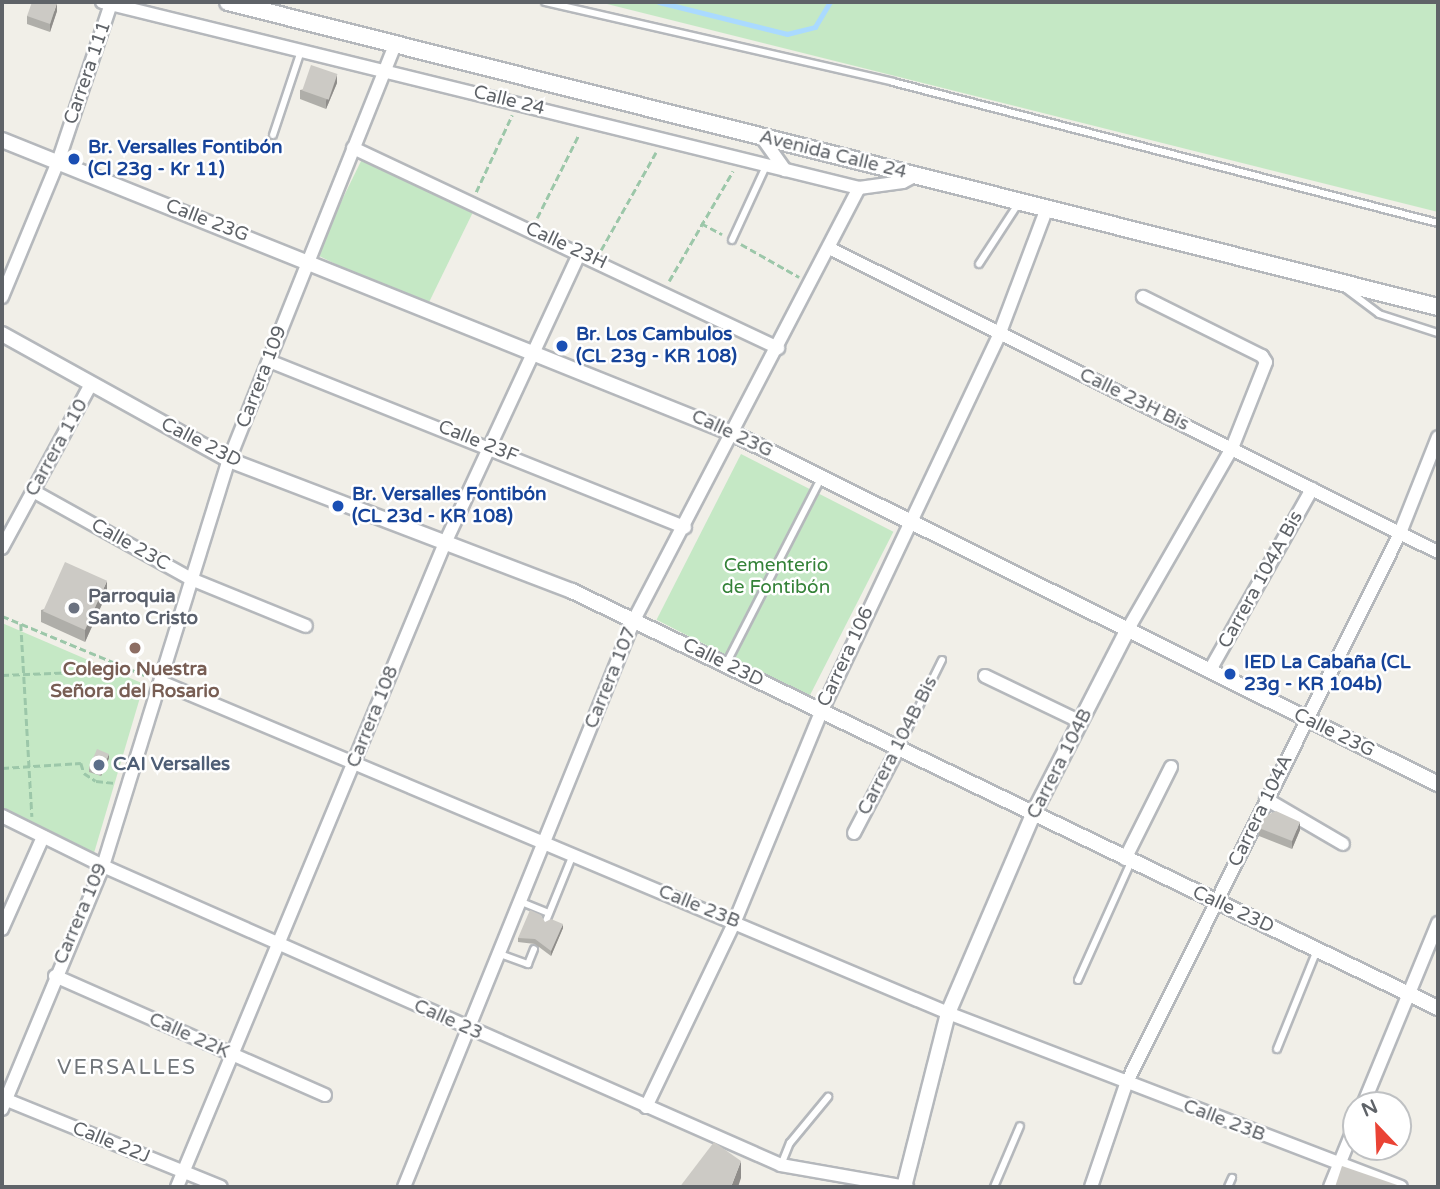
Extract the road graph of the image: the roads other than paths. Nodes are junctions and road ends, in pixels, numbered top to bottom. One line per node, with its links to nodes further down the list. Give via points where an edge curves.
1 (228, 2): 4 (main road, Avenida Calle 24)
2 (545, 2): 18 (lane, via 893,82)
3 (106, 3): 5 (street, Calle 24); 11 (street, Carrera 111)
4 (395, 45): 6 (street, Carrera 109); 8 (main road, Avenida Calle 24)
5 (301, 51): 6 (street, Calle 24); 7 (lane)
6 (384, 71): 10 (street, Carrera 109); 12 (street, Calle 24)
7 (273, 135)
8 (761, 136): 13 (street); 14 (main road, Avenida Calle 24)
9 (2, 139): 11 (street, Calle 23G)
10 (353, 148): 21 (street, Calle 23H); 22 (street, Carrera 109)
11 (58, 162): 22 (street, Calle 23G); 25 (street, Carrera 111)
12 (766, 166): 13 (street, Calle 24); 19 (lane)
13 (785, 170): 15 (street, Calle 24)
14 (916, 175): 15 (street, Calle 24, via 903,182); 16 (main road, Avenida Calle 24)
15 (859, 188): 20 (street, Carrera 107)
16 (1020, 201): 17 (main road, Avenida Calle 24); 23 (lane)
17 (1046, 208): 24 (main road, Avenida Calle 24); 30 (street, Carrera 106)
18 (1438, 223)
19 (732, 240)
20 (829, 248): 30 (street, Calle 23H Bis); 31 (street, Carrera 107)
21 (580, 252): 31 (street, Calle 23H); 32 (street, Carrera 108)
22 (307, 260): 32 (street, Calle 23G); 33 (street, Carrera 109)
23 (979, 264)
24 (1335, 281): 27 (main road, Avenida Calle 24); 28 (lane, via 1379,314)
25 (2, 297)
26 (1143, 298): 38 (street, Carrera 104B, via 1266,362)
27 (1438, 307)
28 (1438, 332)
29 (2, 334): 34 (street, Calle 23D)
30 (999, 335): 38 (street, Calle 23H Bis); 44 (street, Carrera 106)
31 (778, 348): 35 (street, Carrera 107)
32 (532, 351): 35 (street, Calle 23G); 37 (street, Carrera 108)
33 (269, 360): 37 (street, Calle 23F); 39 (street, Carrera 109)
34 (91, 384): 39 (street, Calle 23D); 43 (street, Carrera 110)
35 (734, 434): 41 (street, Calle 23G); 45 (street, Carrera 107)
36 (1438, 437): 40 (street, Carrera 104A)
37 (489, 445): 45 (street, Calle 23F); 47 (street, Carrera 108)
38 (1232, 448): 42 (street, Calle 23H Bis); 53 (street, Carrera 104B)
39 (229, 460): 47 (street, Calle 23D); 50 (street, Carrera 109)
40 (1433, 466): 46 (street, Carrera 104A)
41 (821, 477): 44 (street, Calle 23G); 55 (lane)
42 (1312, 489): 46 (street, Calle 23H Bis); 56 (street, Carrera 104A Bis)
43 (33, 491): 48 (street, Carrera 110); 50 (street, Calle 23C)
44 (911, 521): 53 (street, Calle 23G); 59 (street, Carrera 106)
45 (685, 527): 51 (street, Carrera 107)
46 (1400, 533): 49 (street, Calle 23H Bis); 60 (street, Carrera 104A)
47 (445, 543): 51 (street, Calle 23D); 63 (street, Carrera 108)
48 (2, 548)
49 (1438, 552)
50 (191, 579): 52 (street, Calle 23C); 58 (street, Carrera 109)
51 (634, 620): 55 (street, Calle 23D); 71 (street, Carrera 107)
52 (306, 626)
53 (1128, 629): 56 (street, Calle 23G); 61 (street, Carrera 104B)
54 (942, 660): 62 (lane, Carrera 104B Bis)
55 (726, 664): 59 (street, Calle 23D)
56 (1210, 670): 60 (street, Calle 23G)
57 (985, 676): 61 (street)
58 (161, 682): 63 (street, Calle 23B); 75 (street, Carrera 109)
59 (822, 710): 62 (street, Calle 23D); 78 (street, Carrera 106)
60 (1307, 719): 65 (street, Calle 23G); 66 (street, Carrera 104A)
61 (1081, 722): 67 (street, Carrera 104B)
62 (898, 749): 67 (street, Calle 23D); 69 (street, Carrera 104B Bis)
63 (354, 764): 71 (street, Calle 23B); 81 (street, Carrera 108)
64 (1171, 767): 74 (street)
65 (1438, 784)
66 (1266, 799): 72 (street); 77 (street, Carrera 104A)
67 (1034, 812): 74 (street, Calle 23D); 89 (street, Carrera 104B)
68 (2, 816): 70 (street, Calle 23)
69 (854, 832)
70 (43, 837): 75 (street, Calle 23); 80 (street)
71 (543, 844): 73 (street, Calle 23B); 76 (street, Carrera 107)
72 (1343, 844)
73 (572, 857): 76 (lane, via 548,917); 78 (street, Calle 23B)
74 (1128, 860): 77 (street, Calle 23D); 86 (lane)
75 (103, 866): 81 (street, Calle 23); 85 (street, Carrera 109)
76 (519, 901): 84 (street, Carrera 107)
77 (1217, 903): 83 (street, Calle 23D); 93 (street, Carrera 104A)
78 (735, 921): 89 (street, Calle 23B); 98 (street, Carrera 106)
79 (1438, 923): 87 (street)
80 (2, 929)
81 (279, 945): 90 (street, Calle 23); 92 (street, Carrera 108)
82 (534, 949): 84 (lane, via 527,964)
83 (1318, 949): 87 (street, Calle 23D); 91 (lane)
84 (498, 953): 90 (street, Carrera 107)
85 (55, 976): 92 (street, Calle 22K); 97 (street, Carrera 109)
86 (1078, 979)
87 (1406, 992): 88 (street, Calle 23D); 94 (street)
88 (1438, 1008)
89 (948, 1013): 93 (street, Calle 23B); 108 (street, Carrera 104B)
90 (468, 1028): 98 (street, Calle 23); 107 (street, Carrera 107)
91 (1277, 1049)
92 (232, 1055): 95 (street, Calle 22K); 103 (street, Carrera 108)
93 (1126, 1084): 101 (street, Calle 23B); 110 (street, Carrera 104A)
94 (1368, 1091)
95 (325, 1096)
96 (828, 1097): 102 (lane, via 790,1143)
97 (3, 1102): 103 (street, Calle 22J)
98 (646, 1107): 102 (street, Calle 23)
99 (1020, 1126): 109 (lane)
100 (1342, 1159): 101 (street)
101 (1340, 1164): 112 (street); 113 (street, Calle 23B)
102 (781, 1166): 108 (street, Calle 23)
103 (183, 1172): 105 (street, Carrera 108); 106 (street, Calle 22J)
104 (1232, 1178): 111 (lane)
105 (177, 1187)
106 (221, 1187)
107 (404, 1187)
108 (905, 1187)
109 (994, 1187)
110 (1091, 1187)
111 (1228, 1187)
112 (1330, 1187)
113 (1401, 1187)

